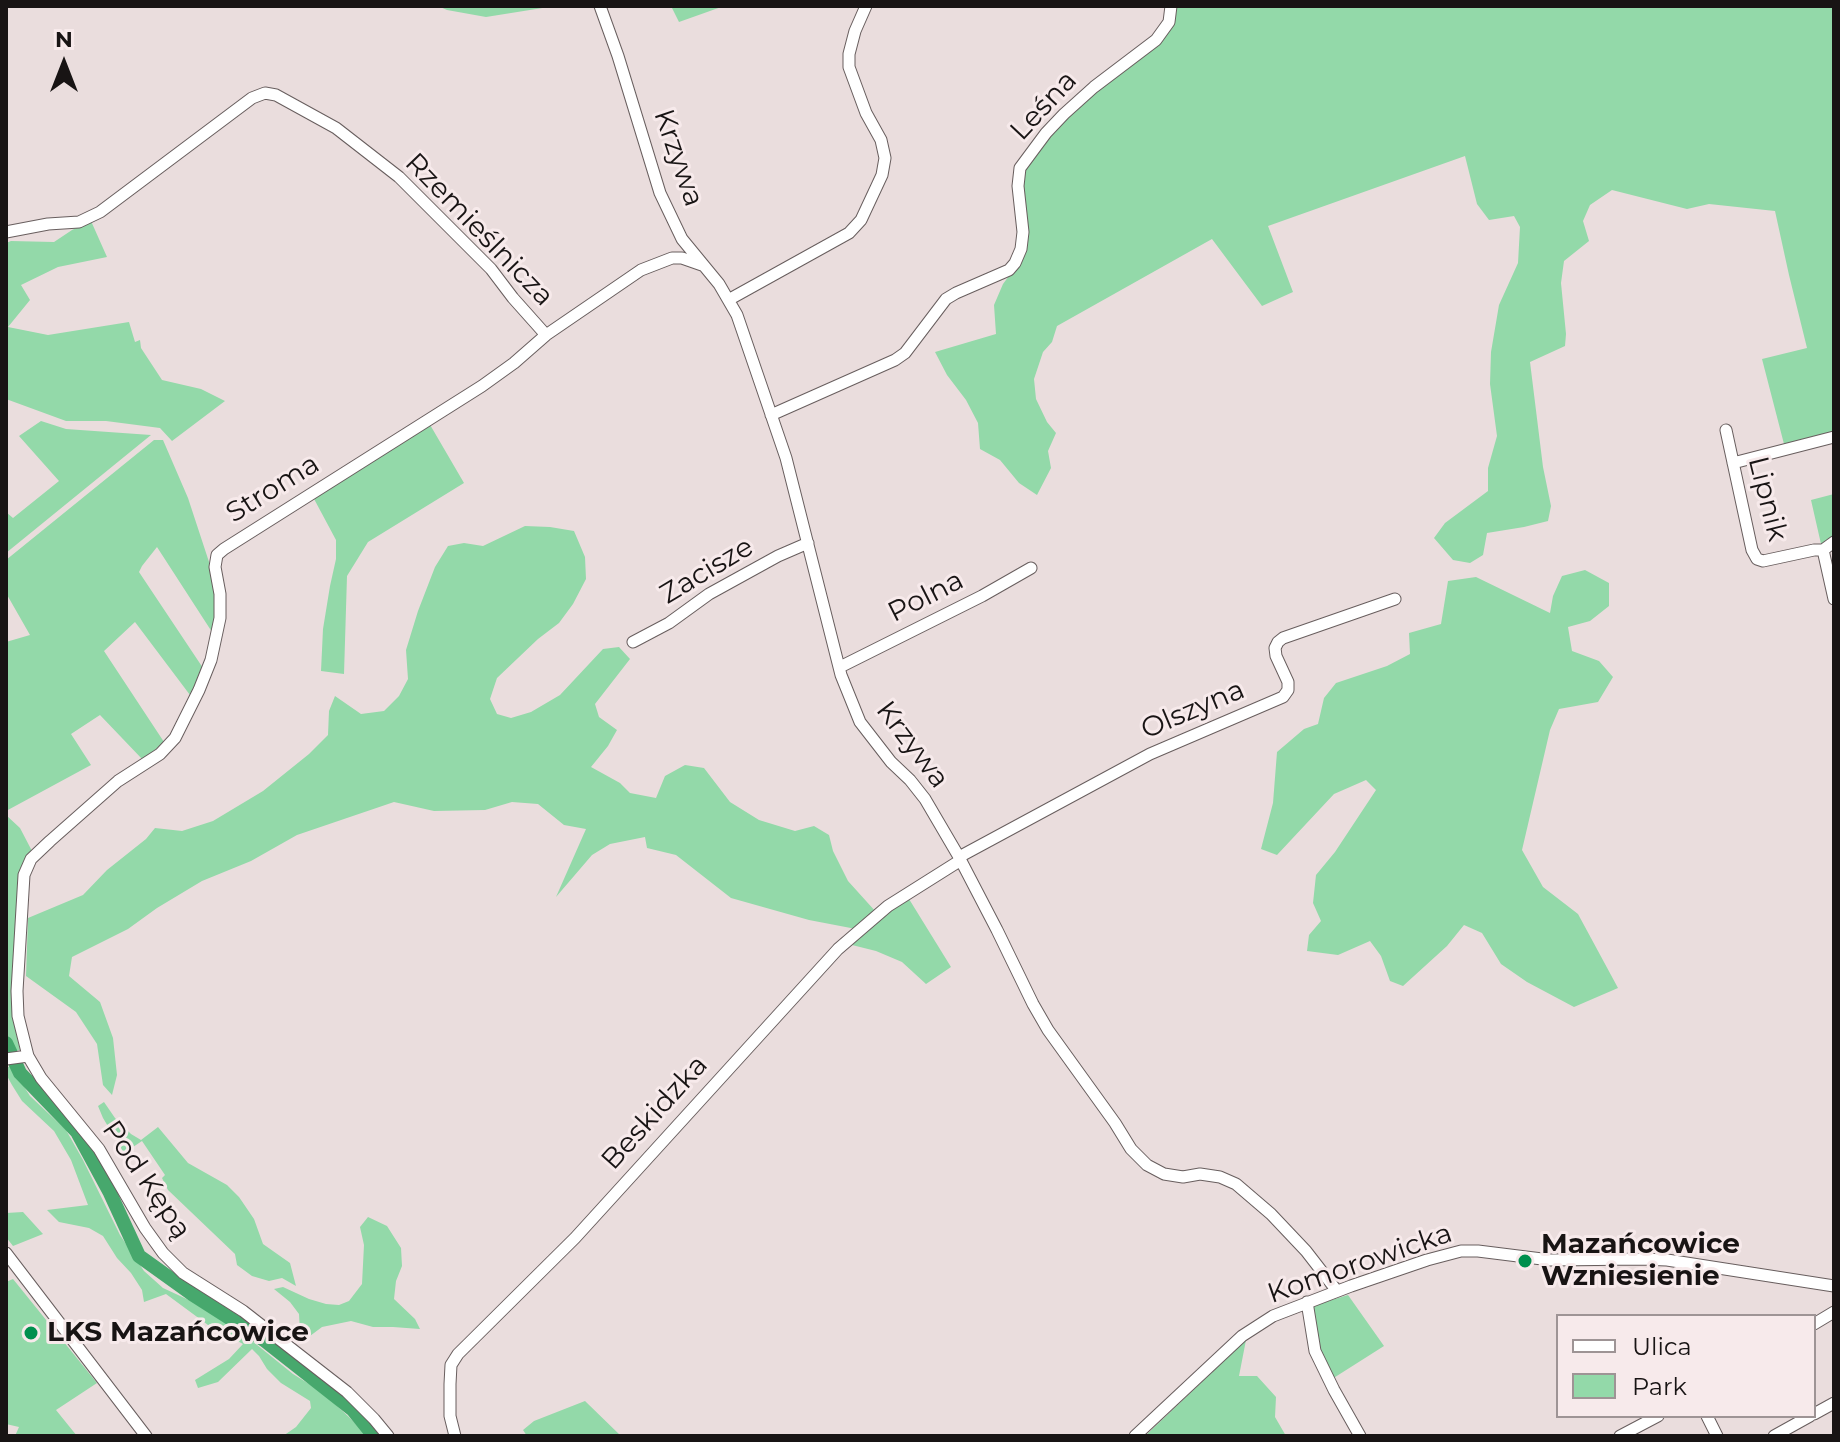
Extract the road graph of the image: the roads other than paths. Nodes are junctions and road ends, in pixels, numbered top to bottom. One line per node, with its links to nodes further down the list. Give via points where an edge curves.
1 (600, 6): 5 (street, Krzywa, via 660,193)
2 (866, 6): 8 (street, via 849,67 881,140 882,175 861,220 849,233)
3 (1171, 6): 10 (street, Leśna, via 1169,22 1156,40 1064,114 1020,168 1023,232 1021,249 1009,270 946,299 895,360)
4 (6, 232): 9 (street, Rzemieślnicza, via 79,222 100,212 252,98 276,95 336,128 399,177 491,269)
5 (682, 239): 6 (street, Stroma); 7 (street, Krzywa)
6 (661, 260): 7 (street, via 682,258); 9 (street, Stroma)
7 (702, 265): 8 (street, Krzywa)
8 (730, 299): 10 (street, Krzywa)
9 (546, 335): 23 (street, Stroma, via 482,386 217,555 220,618 211,660 175,738 50,841 31,859 24,875 17,991)
10 (771, 415): 15 (street, Krzywa)
11 (1726, 430): 13 (street, Lipnik)
12 (1834, 437): 13 (street)
13 (1733, 463): 16 (street, Lipnik, via 1757,559)
14 (1834, 542): 16 (street)
15 (808, 543): 20 (street, Zacisze, via 709,594); 21 (street, Krzywa)
16 (1823, 550): 19 (street, Lipnik)
17 (1031, 568): 21 (street, Polna)
18 (1395, 599): 22 (street, Olszyna, via 1278,642 1276,656 1288,682 1283,697 1150,754)
19 (1834, 599)
20 (633, 642)
21 (840, 667): 22 (street, Krzywa, via 860,722 925,799)
22 (960, 859): 29 (street, Krzywa, via 1048,1030 1131,1149 1164,1174 1200,1174 1236,1184 1306,1251); 40 (street, Beskidzka, via 888,906 838,949 575,1238 458,1354 450,1384)
23 (28, 1056): 24 (street); 39 (street, Pod Kępą, via 99,1149 163,1253 347,1392)
24 (6, 1059)
25 (6, 1253): 26 (street)
26 (17, 1267): 27 (street); 38 (street)
27 (6, 1275)
28 (1834, 1286): 29 (street, Komorowicka, via 1667,1260 1550,1260 1461,1251)
29 (1337, 1291): 30 (street, Komorowicka)
30 (1307, 1302): 41 (street, Komorowicka, via 1242,1336); 42 (street, via 1315,1351)
31 (1834, 1312): 32 (street)
32 (1816, 1323)
33 (1834, 1403): 34 (street)
34 (1816, 1413)
35 (1654, 1418): 43 (street)
36 (1708, 1418): 44 (street)
37 (1807, 1418): 45 (street)
38 (146, 1436)
39 (388, 1436)
40 (455, 1436)
41 (1135, 1436)
42 (1360, 1436)
43 (1620, 1436)
44 (1717, 1436)
45 (1774, 1436)

